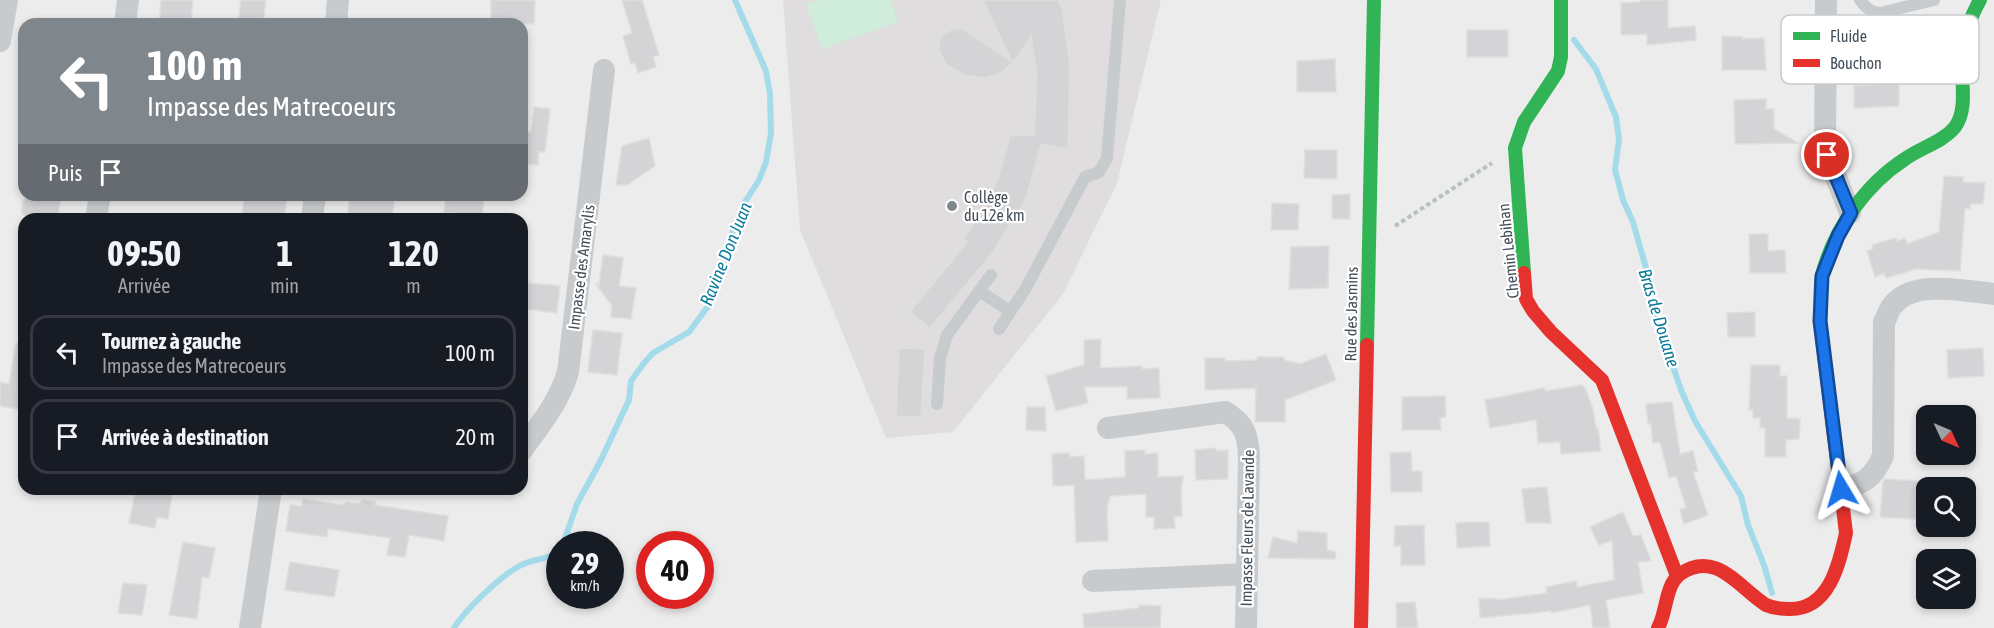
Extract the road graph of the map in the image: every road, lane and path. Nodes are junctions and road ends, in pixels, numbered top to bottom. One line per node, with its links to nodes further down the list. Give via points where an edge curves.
1 (7, 0): 15 (street)
2 (128, 0): 13 (street)
3 (338, 0): 14 (street)
4 (1120, 0): 25 (lane, via 1107,158 1099,172 1085,177)
5 (1374, 0): 21 (street, Rue des Jasmins)
6 (1561, 0): 19 (street, Chemin Lebihan, via 1558,71 1524,122)
7 (1826, 0): 11 (street)
8 (1860, 0): 9 (lane, via 1865,8 1881,13)
9 (1934, 0)
10 (1980, 0): 12 (street)
11 (1826, 15)
12 (1971, 15)
13 (126, 18)
14 (336, 18)
15 (0, 41)
16 (604, 70): 29 (street, Impasse des Amarylis, via 568,372 554,406)
17 (1825, 84): 20 (street, via 1825,149)
18 (1962, 84): 20 (street, via 1962,113 1954,128 1889,169)
19 (1515, 148): 21 (path); 33 (street, Chemin Lebihan, via 1526,299 1547,329 1602,380)
20 (1851, 213): 30 (street, via 1822,276 1820,321)
21 (1369, 242): 37 (street, Rue des Jasmins)
22 (991, 275): 23 (lane)
23 (979, 291): 25 (lane); 27 (lane, via 947,335 940,358)
24 (1994, 294): 30 (street, via 1930,288 1893,304 1884,322 1883,456 1867,479)
25 (1010, 311): 26 (lane)
26 (999, 329)
27 (937, 404)
28 (1108, 428): 32 (street, Impasse Fleurs de Lavande, via 1225,412 1244,427 1249,456)
29 (528, 442)
30 (1841, 489): 33 (street, via 1846,532 1840,562 1829,588 1812,603 1795,611 1768,606 1730,574 1713,567 1696,565)
31 (270, 495): 35 (street)
32 (1247, 574): 34 (street); 36 (street, Impasse Fleurs de Lavande)
33 (1677, 576): 38 (street, via 1671,584 1664,621)
34 (1093, 580)
35 (250, 628)
36 (1246, 628)
37 (1361, 628)
38 (1658, 628)

